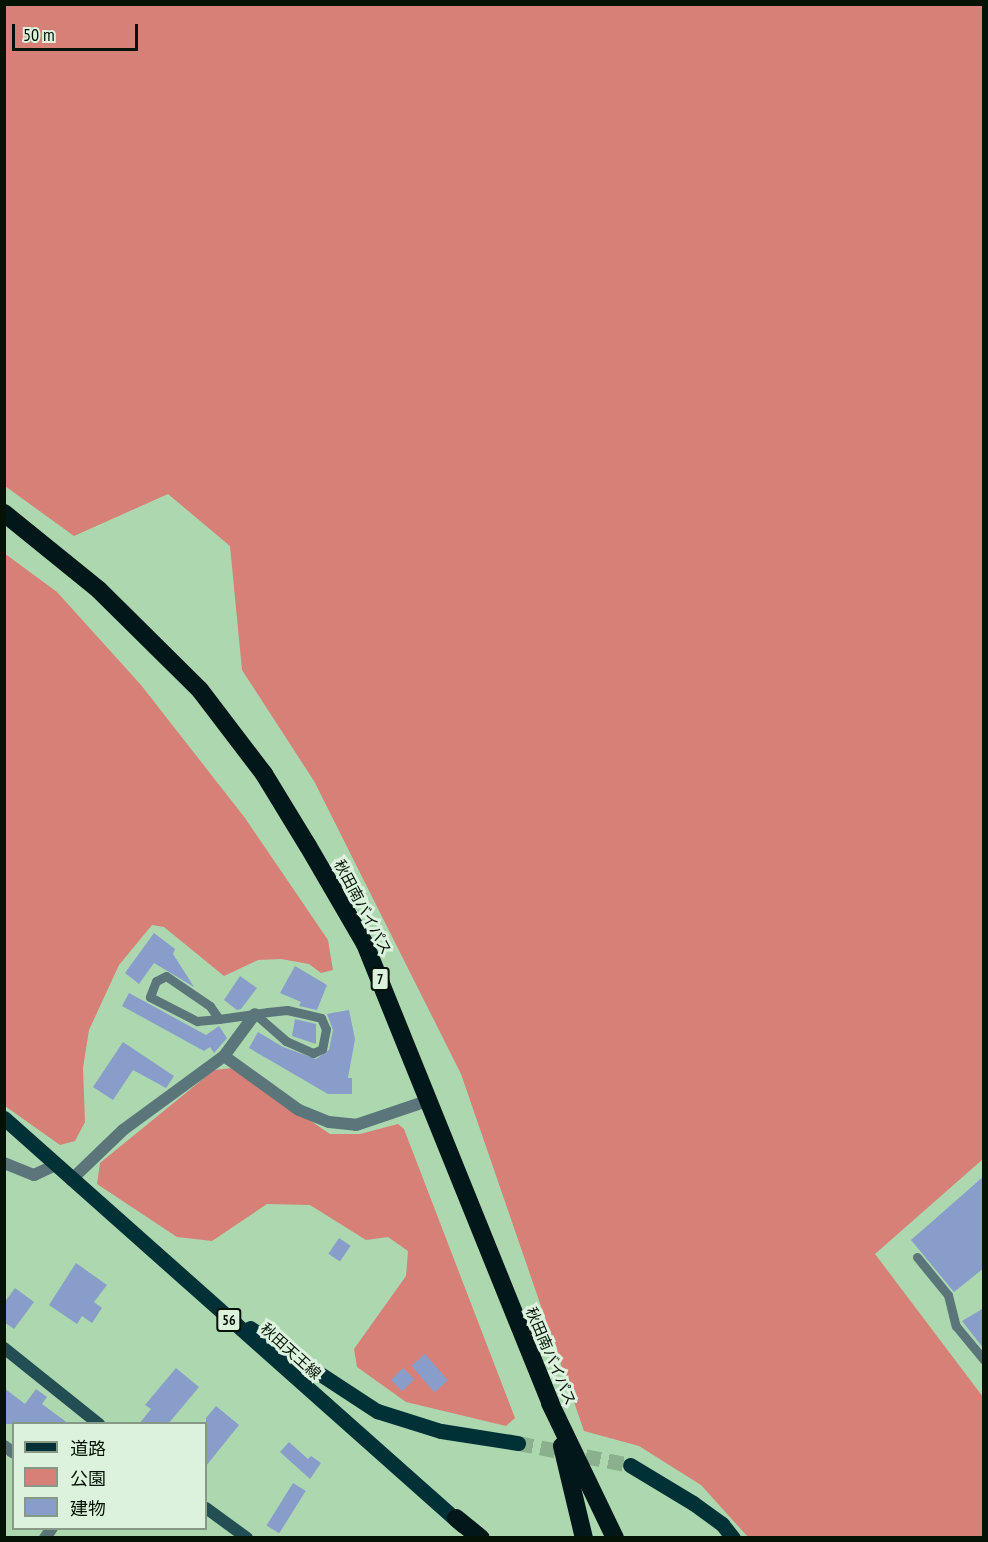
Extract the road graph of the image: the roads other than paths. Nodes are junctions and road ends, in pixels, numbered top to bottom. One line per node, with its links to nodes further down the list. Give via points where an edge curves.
1 (4, 513): 5 (highway, 秋田南バイパス / 7, via 99,590 200,690 264,774 365,944)
2 (255, 1014): 2 (lane, via 287,1010 321,1018 326,1029 322,1049 313,1053 286,1041); 3 (lane); 4 (street)
3 (219, 1018): 3 (lane, via 197,1021 150,997 156,981 166,976 210,1006)
4 (224, 1056): 5 (street, via 299,1110 329,1122 356,1125); 9 (street, via 123,1130)
5 (430, 1100): 14 (highway, 秋田南バイパス / 7)
6 (4, 1118): 8 (main road, 秋田天王線 / 56)
7 (4, 1164): 8 (street, via 34,1175)
8 (55, 1165): 9 (main road, 秋田天王線 / 56)
9 (71, 1180): 11 (main road, 秋田天王線 / 56)
10 (918, 1257): 13 (lane, via 948,1295 957,1326)
11 (207, 1300): 16 (main road, via 377,1411 441,1431); 19 (main road, 秋田天王線 / 56)
12 (4, 1348): 15 (street)
13 (984, 1360)
14 (550, 1403): 23 (highway); 24 (highway, 秋田南バイパス / 7)
15 (96, 1422)
16 (518, 1443)
17 (630, 1465): 25 (main road, via 693,1503 722,1524)
18 (207, 1509): 20 (street)
19 (456, 1518): 21 (main road, 秋田天王線 / 56); 22 (highway)
20 (247, 1538)
21 (475, 1538)
22 (481, 1538)
23 (584, 1538)
24 (615, 1538)
25 (733, 1538)

